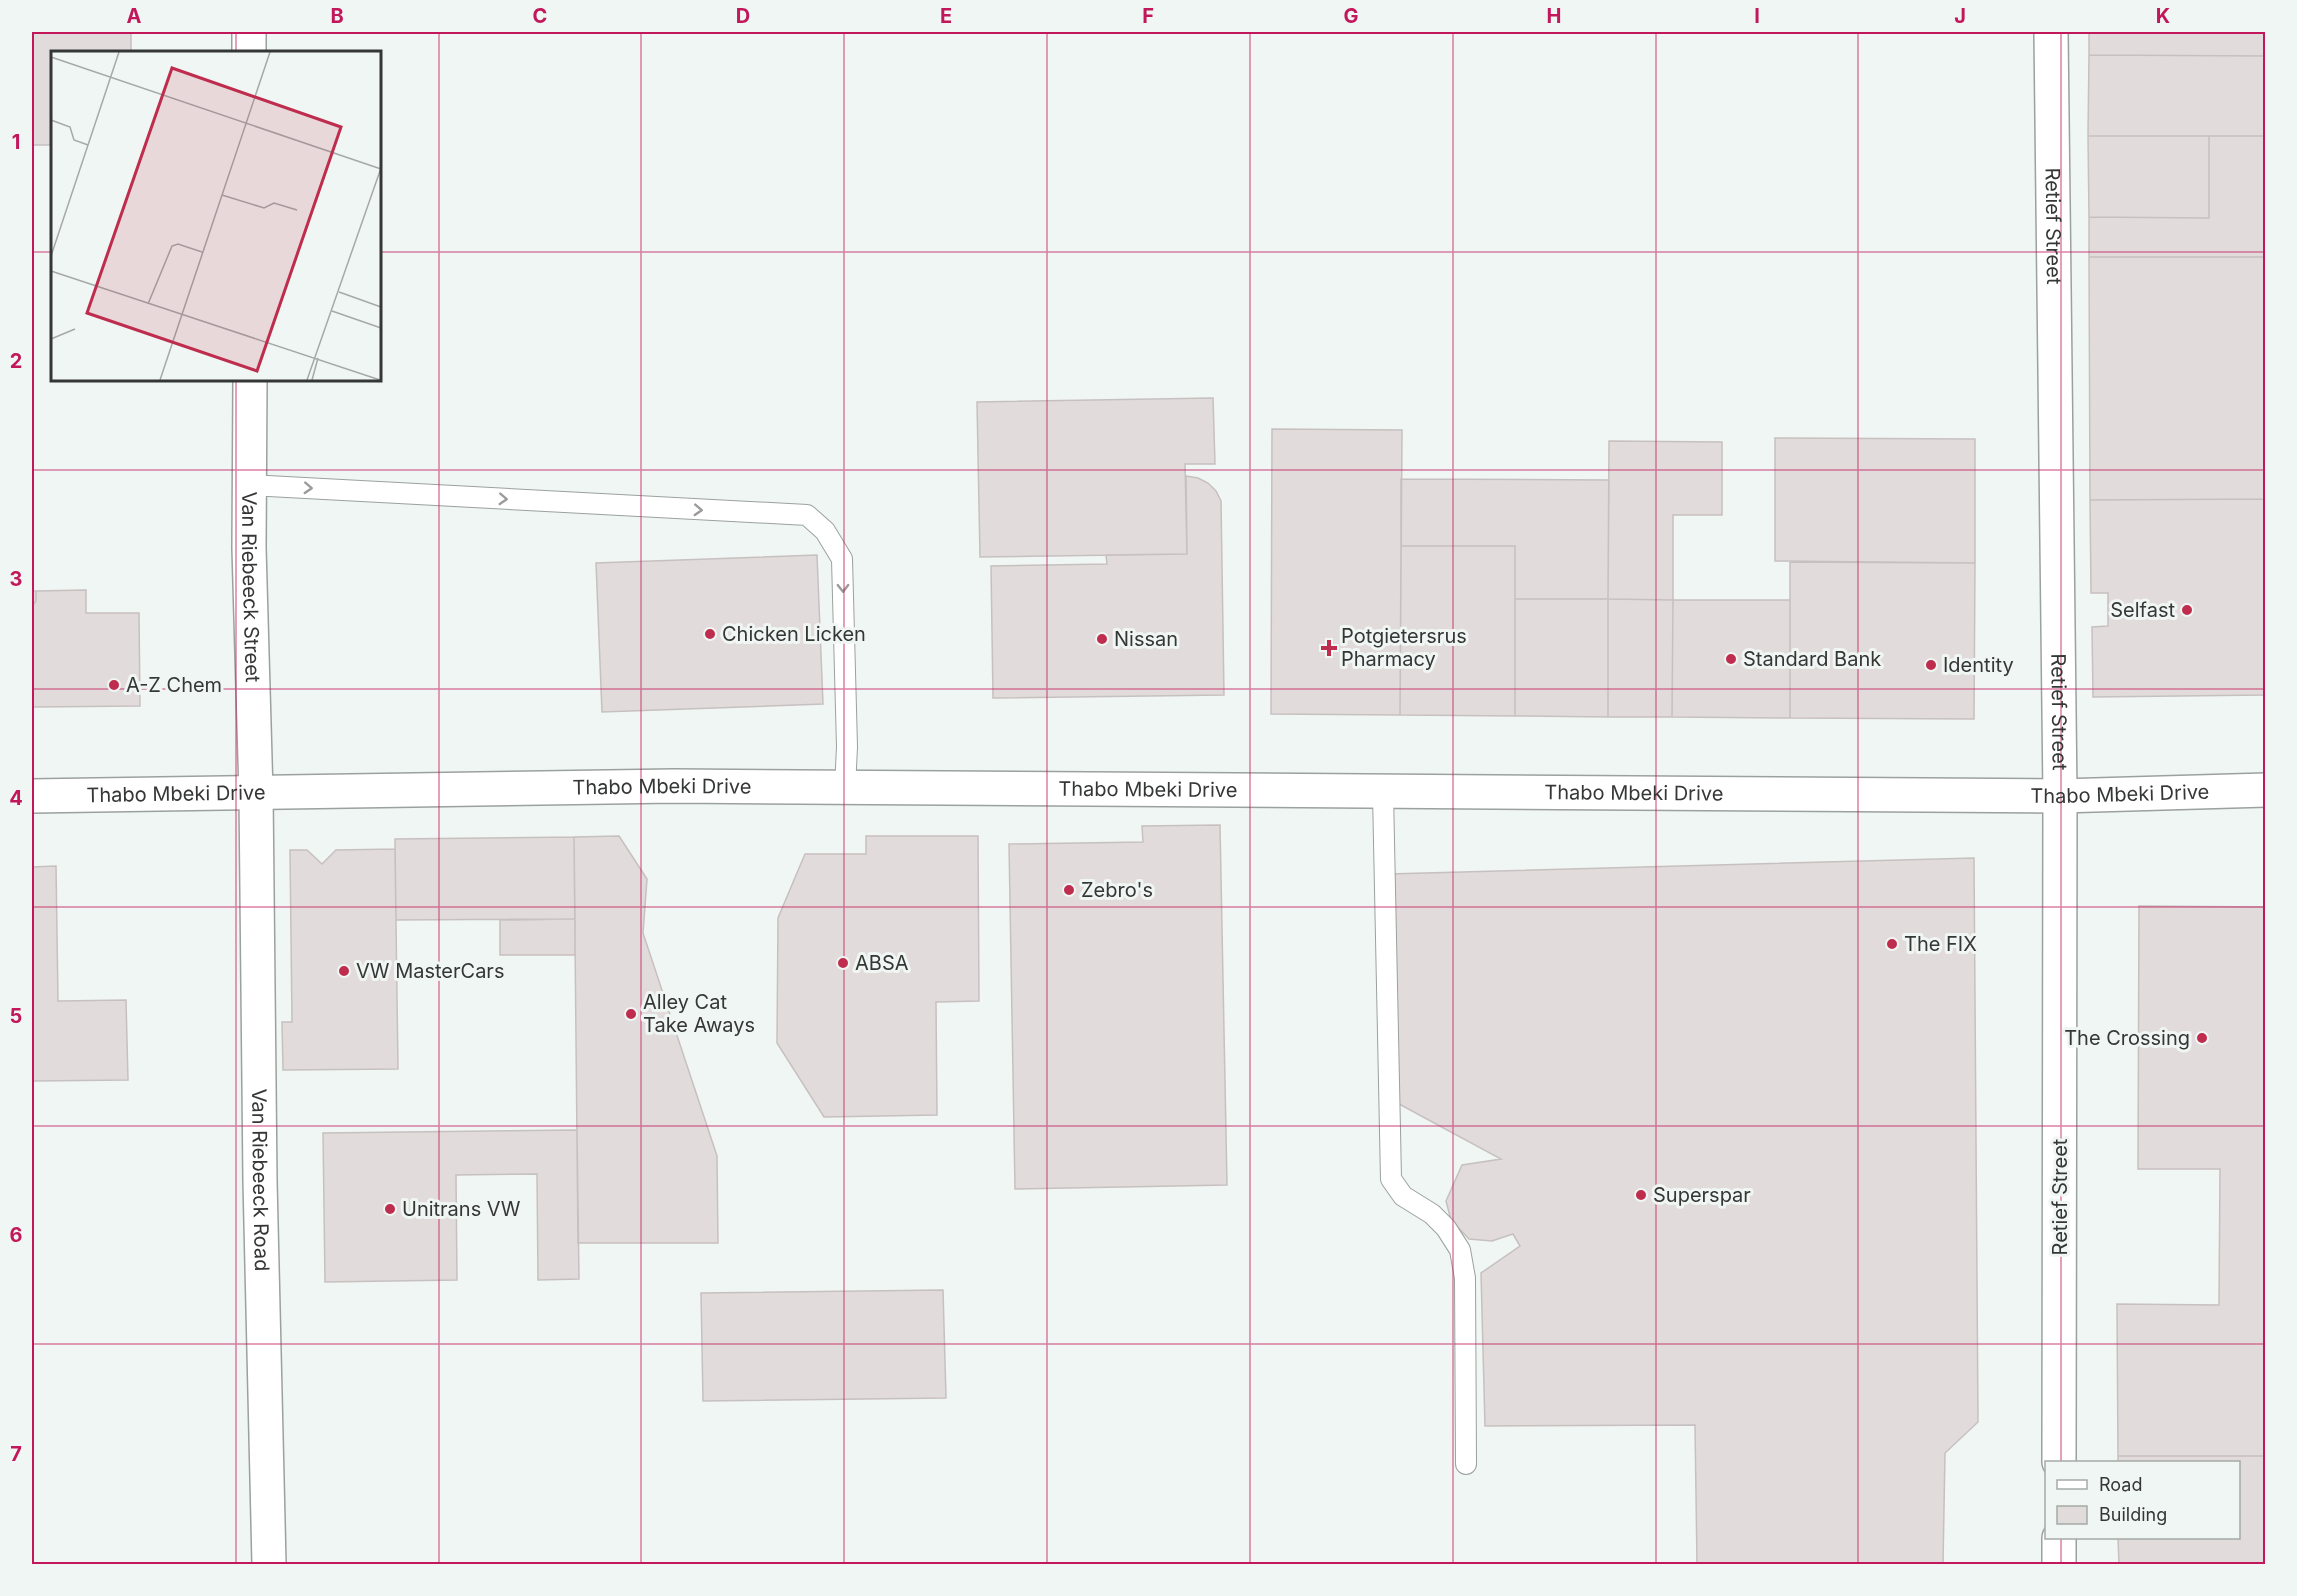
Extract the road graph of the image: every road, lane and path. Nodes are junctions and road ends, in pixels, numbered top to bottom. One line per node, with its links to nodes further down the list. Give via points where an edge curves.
1 (249, 32): 3 (main road)
2 (2051, 32): 11 (main road, Retief Street)
3 (249, 51)
4 (250, 381): 5 (main road, Van Riebeeck Street)
5 (250, 486): 6 (lane, one-way to 6, via 807,516 825,531 842,559); 9 (main road, Van Riebeeck Street)
6 (845, 788): 8 (main road, Thabo Mbeki Drive); 9 (main road, Thabo Mbeki Drive, via 674,786)
7 (2265, 790): 11 (main road, Thabo Mbeki Drive)
8 (1383, 793): 11 (main road, Thabo Mbeki Drive); 13 (lane, via 1391,1179 1403,1196 1446,1228 1460,1250 1464,1278)
9 (256, 794): 10 (main road, Thabo Mbeki Drive); 15 (main road, Van Riebeeck Road)
10 (32, 796)
11 (2061, 796): 12 (main road, Retief Street)
12 (2059, 1461)
13 (1466, 1464)
14 (2059, 1539): 16 (main road)
15 (268, 1564)
16 (2059, 1564)

